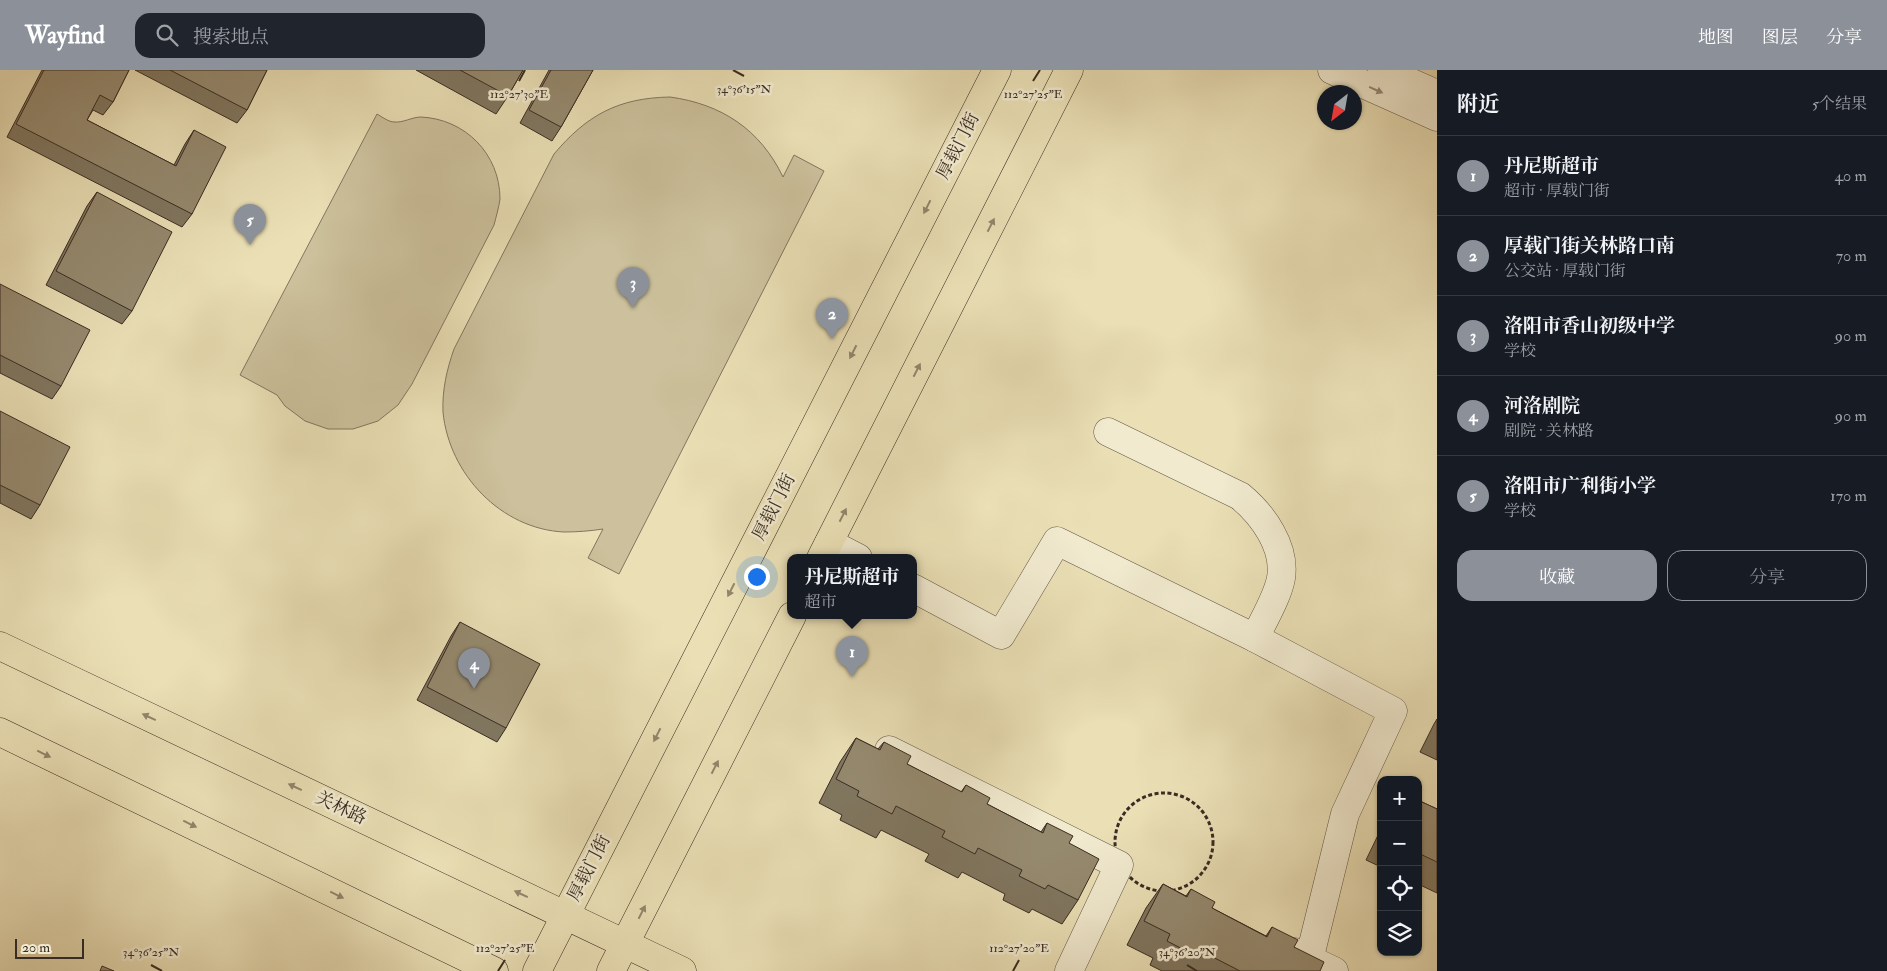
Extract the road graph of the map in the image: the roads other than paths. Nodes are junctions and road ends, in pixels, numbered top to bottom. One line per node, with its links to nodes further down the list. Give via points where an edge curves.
1 (997, 70): 16 (main road, 厚载门街, one-way to 16)
2 (1069, 70): 8 (main road, one-way to 2)
3 (1332, 70): 6 (street, one-way to 6)
4 (1382, 70): 5 (street)
5 (1437, 94)
6 (1437, 117)
7 (1108, 432): 12 (street, via 1240,496 1258,511 1282,563 1281,580)
8 (825, 550): 9 (street)
9 (842, 554)
10 (917, 590): 12 (street, via 1001,635 1057,541)
11 (790, 619): 17 (main road, one-way to 11)
12 (1255, 638): 19 (street, via 1393,711 1345,814)
13 (0, 646): 16 (main road, 关林路, one-way to 13)
14 (0, 732): 20 (main road, one-way to 20)
15 (889, 750): 24 (street, via 1120,865)
16 (565, 915): 17 (main road, 关林路); 21 (main road, 厚载门街)
17 (626, 944): 22 (main road); 23 (main road, 关林路)
18 (1275, 944): 19 (street)
19 (1310, 960): 25 (street)
20 (494, 971)
21 (537, 971)
22 (612, 971)
23 (682, 971)
24 (1069, 971)
25 (1334, 971)

